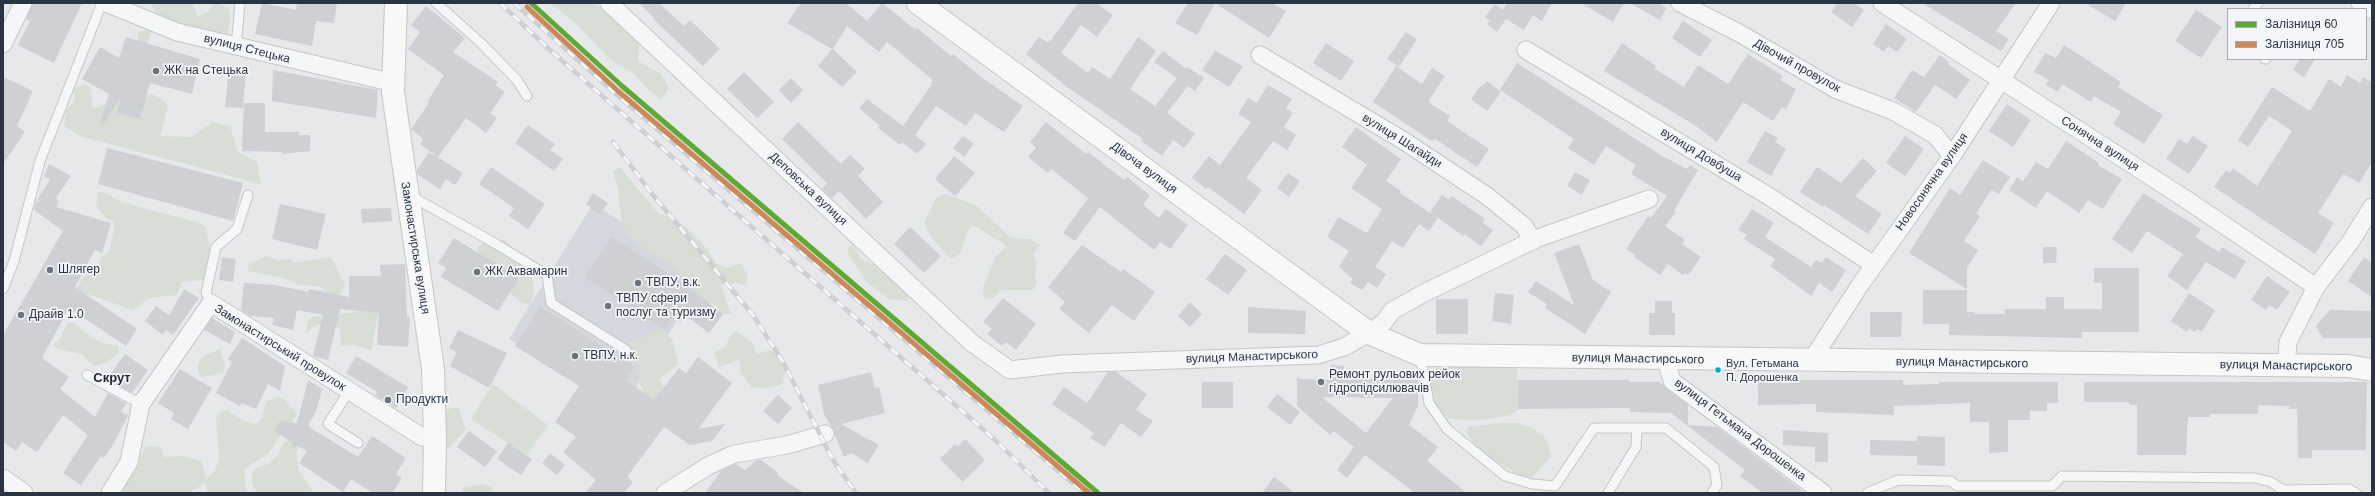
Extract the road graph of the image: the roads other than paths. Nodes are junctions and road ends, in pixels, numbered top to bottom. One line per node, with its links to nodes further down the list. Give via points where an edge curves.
1 (23, 3): 14 (street)
2 (102, 3): 29 (lane, via 40,161 14,261)
3 (106, 3): 15 (street, вулиця Стецька, via 177,32)
4 (240, 3): 15 (lane)
5 (396, 3): 18 (main road, Замонастирська вулиця)
6 (436, 3): 20 (lane, via 481,43 517,80)
7 (609, 3): 37 (street, Деповська вулиця, via 972,343)
8 (918, 3): 31 (main road, Дівоча вулиця)
9 (1680, 3): 21 (street, Дівочий провулок, via 1739,33 1835,89 1893,111 1934,135)
10 (1882, 3): 19 (street, Сонячна вулиця)
11 (2051, 3): 19 (street, Новосонячна вулиця)
12 (2360, 3): 13 (street)
13 (2372, 10)
14 (3, 44)
15 (236, 47): 18 (street, вулиця Стецька, via 381,80)
16 (1526, 50): 27 (street, вулиця Довбуша, via 1770,197)
17 (1260, 55): 26 (street, вулиця Шагайди, via 1404,141 1486,196 1524,226)
18 (392, 78): 23 (main road, Замонастирська вулиця)
19 (2001, 80): 21 (street, Новосонячна вулиця); 28 (street, Сонячна вулиця)
20 (527, 96)
21 (1952, 156): 27 (street, Новосонячна вулиця)
22 (248, 195): 30 (lane, via 237,229 216,247 206,294)
23 (406, 195): 32 (lane, via 547,275 551,303); 44 (main road, Замонастирська вулиця, via 433,369)
24 (1649, 199): 26 (street)
25 (2372, 207): 28 (street)
26 (1533, 241): 31 (street, via 1424,294 1392,312)
27 (1874, 265): 35 (street, Новосонячна вулиця)
28 (2316, 287): 36 (street, via 2288,342)
29 (3, 289)
30 (211, 304): 40 (street, Замонастирський провулок); 41 (street, Замонастирський провулок)
31 (1369, 333): 33 (main road, вулиця Манастирського); 37 (street, вулиця Манастирського, via 1344,347 1318,355 1062,364)
32 (626, 350)
33 (1420, 355): 34 (main road, вулиця Манастирського); 42 (lane, via 1429,403 1447,429 1505,476 1532,484 1555,486 1594,428)
34 (1666, 360): 35 (main road, вулиця Манастирського); 55 (street, вулиця Гетьмана Дорошенка, via 1672,381)
35 (1812, 361): 36 (main road, вулиця Манастирського)
36 (2286, 366): 38 (main road, вулиця Манастирського, via 2348,366)
37 (1010, 370)
38 (2372, 370)
39 (87, 375): 41 (lane)
40 (349, 391): 44 (street, Замонастирський провулок, via 422,437); 45 (lane, via 328,424)
41 (141, 404): 50 (street, Замонастирський провулок, via 129,462)
42 (1638, 428): 53 (lane, via 1636,447); 54 (lane, via 1666,428 1714,467 1717,485)
43 (825, 434): 52 (street, via 787,445 734,454 708,466)
44 (435, 438): 51 (main road, Замонастирська вулиця)
45 (358, 443)
46 (3, 478): 49 (street)
47 (2052, 489): 48 (lane, via 2062,476 2255,478 2271,482); 56 (lane, via 1957,486 1952,481 1898,480)
48 (2283, 492): 57 (lane, via 2349,489)
49 (24, 493)
50 (110, 493)
51 (434, 493)
52 (665, 493)
53 (1608, 493)
54 (1712, 493)
55 (1823, 493)
56 (1867, 493)
57 (2356, 493)

